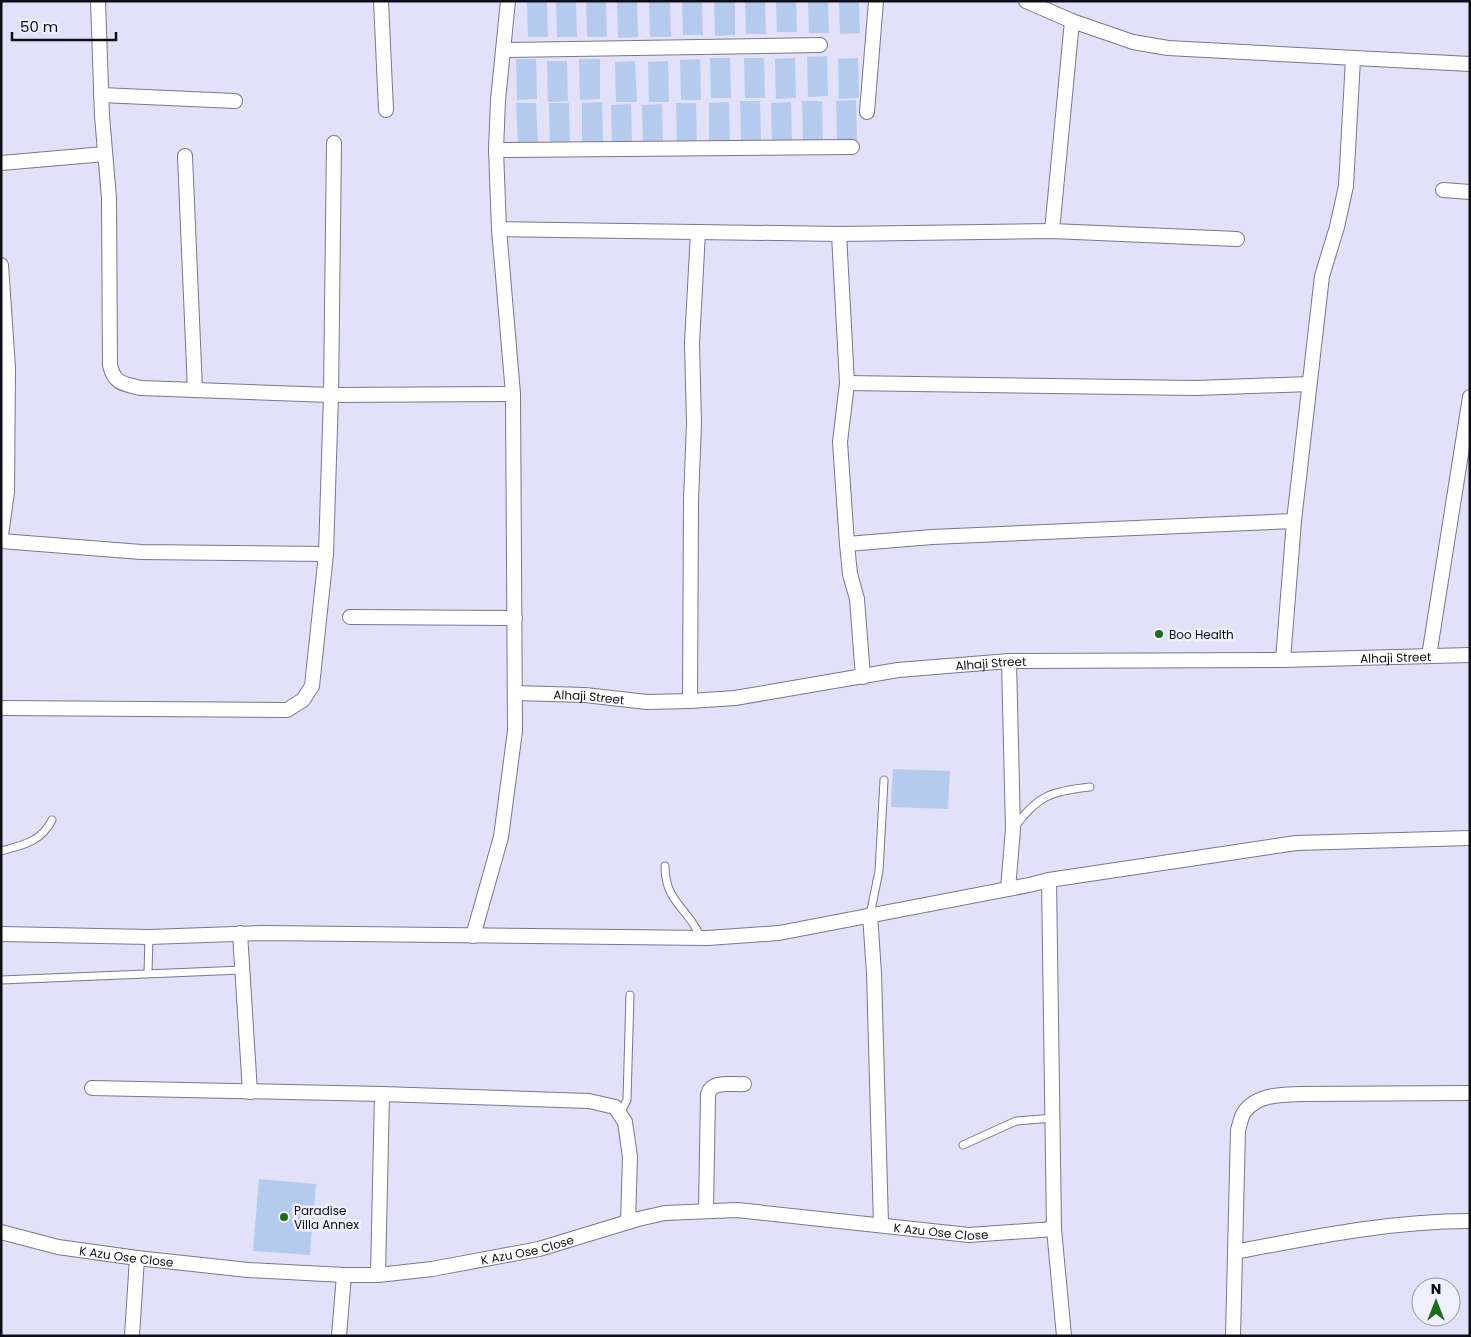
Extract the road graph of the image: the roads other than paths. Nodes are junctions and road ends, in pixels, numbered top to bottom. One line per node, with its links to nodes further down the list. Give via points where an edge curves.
1 (98, 1): 11 (street)
2 (381, 1): 13 (street)
3 (508, 1): 8 (street)
4 (876, 1): 14 (street)
5 (1026, 1): 6 (street)
6 (1072, 21): 9 (street, via 1133,42 1168,48); 24 (street)
7 (820, 45): 8 (street)
8 (503, 50): 17 (street)
9 (1353, 59): 10 (street); 30 (street, via 1346,186 1322,276)
10 (1470, 64)
11 (101, 95): 12 (street); 18 (street)
12 (235, 101)
13 (386, 110)
14 (867, 112)
15 (334, 143): 33 (street)
16 (852, 147): 17 (street)
17 (496, 150): 23 (street)
18 (105, 154): 20 (street); 31 (street, via 109,198 112,374 117,381 141,388)
19 (185, 156): 31 (street)
20 (1, 163)
21 (1443, 190): 22 (street)
22 (1470, 192)
23 (499, 229): 25 (street); 32 (street)
24 (1052, 231): 26 (street); 27 (street)
25 (698, 232): 26 (street); 48 (street, via 692,343)
26 (839, 234): 29 (street)
27 (1237, 239)
28 (1, 265): 36 (street, via 8,368 7,492)
29 (847, 383): 30 (street, via 1196,388); 38 (street, via 840,442)
30 (1309, 384): 35 (street)
31 (195, 390): 33 (street)
32 (513, 394): 33 (street); 41 (street)
33 (331, 395): 39 (street)
34 (1470, 397): 43 (street)
35 (1294, 521): 38 (street, via 932,537); 44 (street)
36 (1, 534)
37 (1, 541): 39 (street, via 141,552)
38 (847, 544): 46 (street, via 857,599)
39 (326, 554): 49 (street, via 312,686 302,700 287,710)
40 (350, 617): 41 (street)
41 (515, 618): 47 (street)
42 (1470, 655): 43 (street, Alhaji Street)
43 (1429, 656): 44 (street, Alhaji Street)
44 (1283, 660): 45 (street, Alhaji Street)
45 (1009, 661): 46 (street, Alhaji Street, via 898,670); 53 (street)
46 (863, 677): 48 (street, Alhaji Street, via 735,698)
47 (515, 693): 48 (street, Alhaji Street, via 585,695 647,702); 62 (street, via 515,731 501,837)
48 (690, 701)
49 (1, 708)
50 (884, 780): 59 (lane, via 879,871)
51 (1090, 787): 53 (lane, via 1064,789 1043,797 1025,813)
52 (52, 820): 55 (lane, via 42,835)
53 (1013, 830): 58 (street)
54 (1470, 838): 57 (street, via 1296,842)
55 (1, 851)
56 (666, 866): 64 (lane, via 669,892 696,926)
57 (1049, 880): 58 (street); 75 (street)
58 (1008, 889): 59 (street)
59 (870, 915): 64 (street, via 779,932); 80 (street)
60 (240, 933): 62 (street); 63 (street); 65 (street)
61 (1, 934): 63 (street)
62 (474, 936): 64 (street)
63 (149, 937): 66 (lane)
64 (701, 938)
65 (242, 970): 66 (lane); 71 (street)
66 (148, 974): 67 (lane)
67 (1, 980)
68 (630, 995): 74 (lane, via 627,1100)
69 (744, 1084): 77 (street, via 715,1085 709,1089)
70 (92, 1088): 71 (street)
71 (250, 1092): 73 (street)
72 (1470, 1093): 83 (street, via 1300,1094 1273,1096 1255,1102 1244,1112 1238,1130)
73 (382, 1094): 74 (street, via 589,1101 615,1107); 86 (street)
74 (619, 1114): 79 (street, via 625,1122 630,1157)
75 (1053, 1118): 76 (lane, via 1016,1121); 81 (street)
76 (963, 1145)
77 (706, 1210): 79 (street, K Azu Ose Close, via 665,1213); 80 (street, K Azu Ose Close)
78 (1470, 1221): 83 (street, via 1348,1231)
79 (628, 1222): 86 (street, K Azu Ose Close, via 539,1249 432,1269)
80 (881, 1224): 81 (street, K Azu Ose Close, via 969,1235)
81 (1054, 1228): 89 (street)
82 (1, 1232): 84 (street, K Azu Ose Close, via 58,1247)
83 (1235, 1252): 90 (street)
84 (137, 1258): 85 (street, K Azu Ose Close, via 248,1270); 87 (street)
85 (344, 1275): 86 (street, K Azu Ose Close); 88 (street)
86 (378, 1275)
87 (132, 1336)
88 (339, 1336)
89 (1064, 1336)
90 (1232, 1336)

